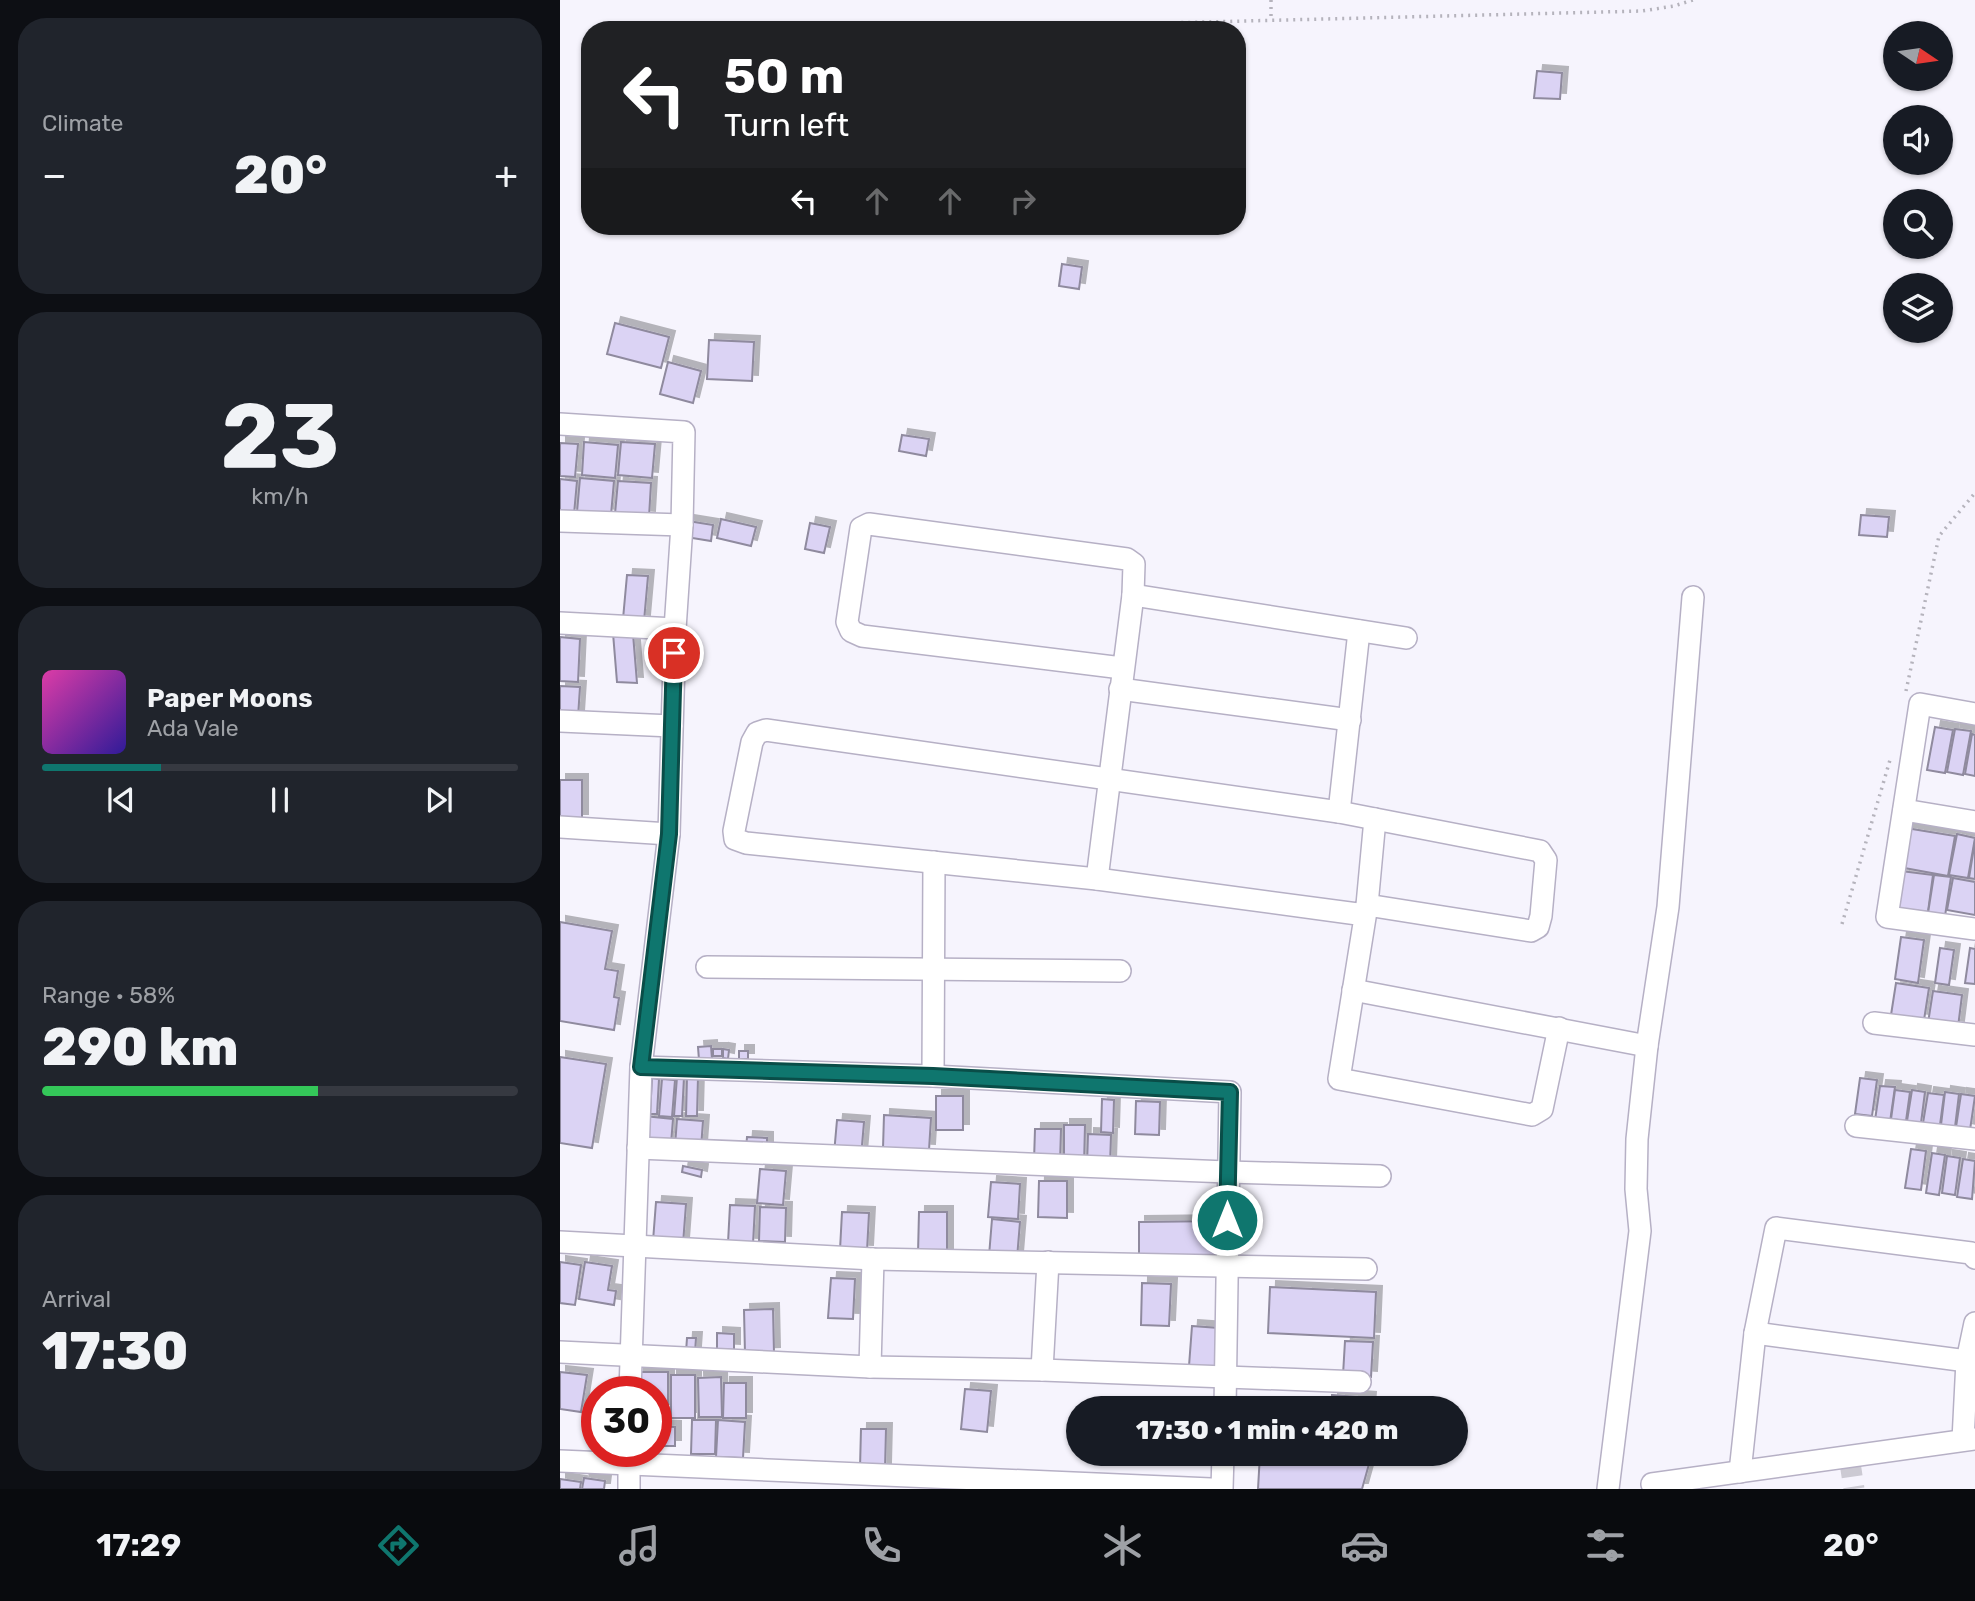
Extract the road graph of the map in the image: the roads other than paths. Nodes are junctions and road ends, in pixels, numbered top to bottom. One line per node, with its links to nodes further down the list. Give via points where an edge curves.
1 (560, 424): 3 (street, via 684,432)
2 (560, 521): 3 (street)
3 (682, 525): 7 (street)
4 (1133, 595): 8 (street); 10 (street); 10 (street, via 1133,564 1127,559 870,523 861,528 858,538 846,622 851,631)
5 (1693, 597): 33 (street, via 1668,907)
6 (560, 623): 7 (street)
7 (675, 629): 14 (street)
8 (1359, 631): 9 (street); 12 (street)
9 (1406, 638)
10 (1121, 679): 12 (street); 15 (street)
11 (1975, 714): 16 (street, via 1920,704)
12 (1350, 720): 17 (street)
13 (560, 721): 14 (street)
14 (672, 726): 21 (street)
15 (1109, 779): 17 (street); 22 (street, via 766,730 757,733 734,831 736,839 746,844); 23 (street)
16 (1903, 810): 19 (street); 25 (street, via 1887,917)
17 (1339, 812): 18 (street)
18 (1375, 819): 24 (street); 24 (street, via 1540,851 1546,860 1541,916 1538,927 1531,931)
19 (1975, 822)
20 (560, 827): 21 (street)
21 (669, 834): 34 (street)
22 (934, 862): 23 (street); 27 (street)
23 (1097, 879): 24 (street)
24 (1366, 910): 29 (street)
25 (1975, 929)
26 (707, 967): 27 (street)
27 (933, 969): 28 (street); 35 (street)
28 (1120, 971)
29 (1353, 990): 31 (street); 31 (street, via 1339,1079 1532,1115 1542,1110)
30 (1874, 1023): 32 (street)
31 (1559, 1028): 33 (street)
32 (1975, 1035)
33 (1647, 1046): 70 (street, via 1637,1139 1640,1231)
34 (641, 1067): 35 (street); 38 (street)
35 (933, 1076): 39 (street, via 1230,1092)
36 (1856, 1126): 37 (street)
37 (1975, 1139)
38 (638, 1148): 39 (street); 42 (street)
39 (1227, 1172): 40 (street); 46 (street)
40 (1380, 1176)
41 (560, 1242): 42 (street)
42 (634, 1245): 44 (street); 51 (street)
43 (1975, 1258): 49 (street, via 1970,1253 1776,1228)
44 (873, 1259): 45 (street); 53 (street)
45 (1048, 1262): 46 (street); 54 (street)
46 (1227, 1267): 47 (street); 56 (street)
47 (1366, 1269)
48 (1975, 1323): 52 (street)
49 (1755, 1333): 52 (street); 65 (street)
50 (560, 1352): 51 (street)
51 (630, 1354): 53 (street); 55 (street)
52 (1967, 1361): 59 (street)
53 (870, 1367): 54 (street)
54 (1042, 1370): 56 (street)
55 (629, 1376)
56 (1226, 1378): 57 (street); 58 (street)
57 (1360, 1382)
58 (1225, 1396)
59 (1969, 1440): 65 (street)
60 (672, 1459): 68 (street)
61 (581, 1460): 62 (street)
62 (560, 1461)
63 (1223, 1466): 69 (street)
64 (628, 1467): 67 (street)
65 (1740, 1472): 66 (street)
66 (1652, 1484)
67 (629, 1489)
68 (1212, 1489)
69 (1222, 1489)
70 (1608, 1489)

